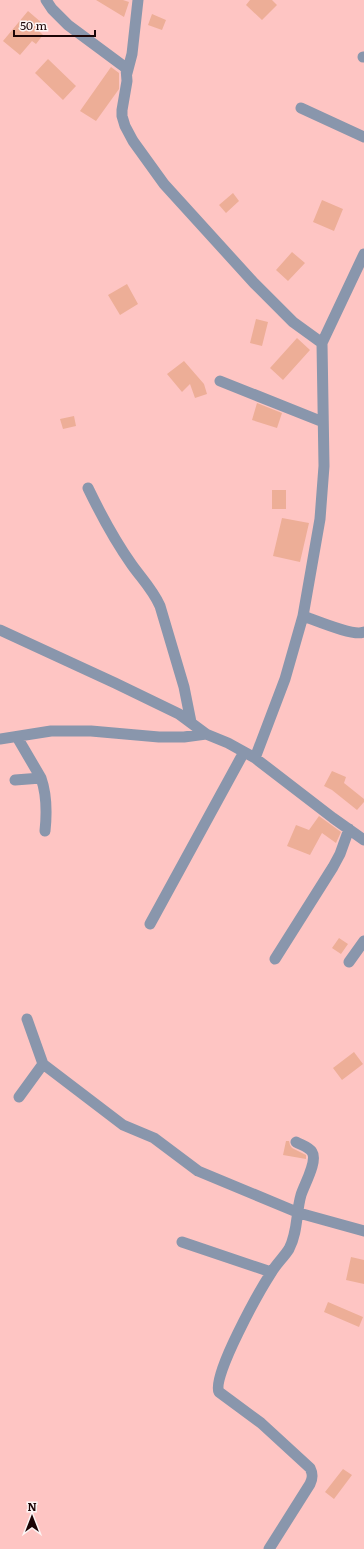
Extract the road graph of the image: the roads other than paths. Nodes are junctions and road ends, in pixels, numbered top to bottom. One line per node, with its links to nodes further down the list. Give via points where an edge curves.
1 (46, 0): 3 (street, via 68,25 123,65)
2 (138, 0): 3 (street, via 132,54)
3 (127, 73): 7 (street, via 122,110 125,126 132,141 164,184 254,282 293,322)
4 (301, 108): 5 (street)
5 (364, 137)
6 (364, 254): 7 (street)
7 (322, 343): 9 (street)
8 (220, 381): 9 (street)
9 (323, 422): 11 (street, via 324,466 320,519)
10 (88, 488): 14 (street, via 105,523 132,566 154,593 160,606 184,687)
11 (303, 616): 13 (street, via 360,634); 19 (street, via 285,679)
12 (0, 630): 14 (street, via 115,683)
13 (364, 632)
14 (191, 722): 15 (street)
15 (206, 734): 16 (street, via 159,737 91,730 51,731); 18 (street)
16 (17, 737): 17 (street); 20 (street)
17 (0, 739)
18 (244, 752): 19 (street); 25 (street)
19 (255, 758): 22 (street)
20 (41, 778): 21 (street); 23 (street, via 46,794)
21 (15, 780)
22 (349, 829): 24 (street); 27 (street, via 333,867)
23 (45, 831)
24 (364, 840)
25 (150, 924)
26 (364, 941): 28 (street)
27 (275, 959)
28 (350, 962)
29 (27, 1019): 30 (street)
30 (43, 1064): 31 (street); 33 (street, via 123,1125 154,1138 198,1171)
31 (19, 1097)
32 (296, 1142): 33 (street, via 313,1152 314,1158 301,1196)
33 (299, 1213): 34 (street); 36 (street, via 289,1249)
34 (364, 1231)
35 (182, 1242): 36 (street)
36 (271, 1272): 37 (street, via 231,1347 218,1390 261,1422 310,1468 312,1473 313,1479)
37 (269, 1549)

